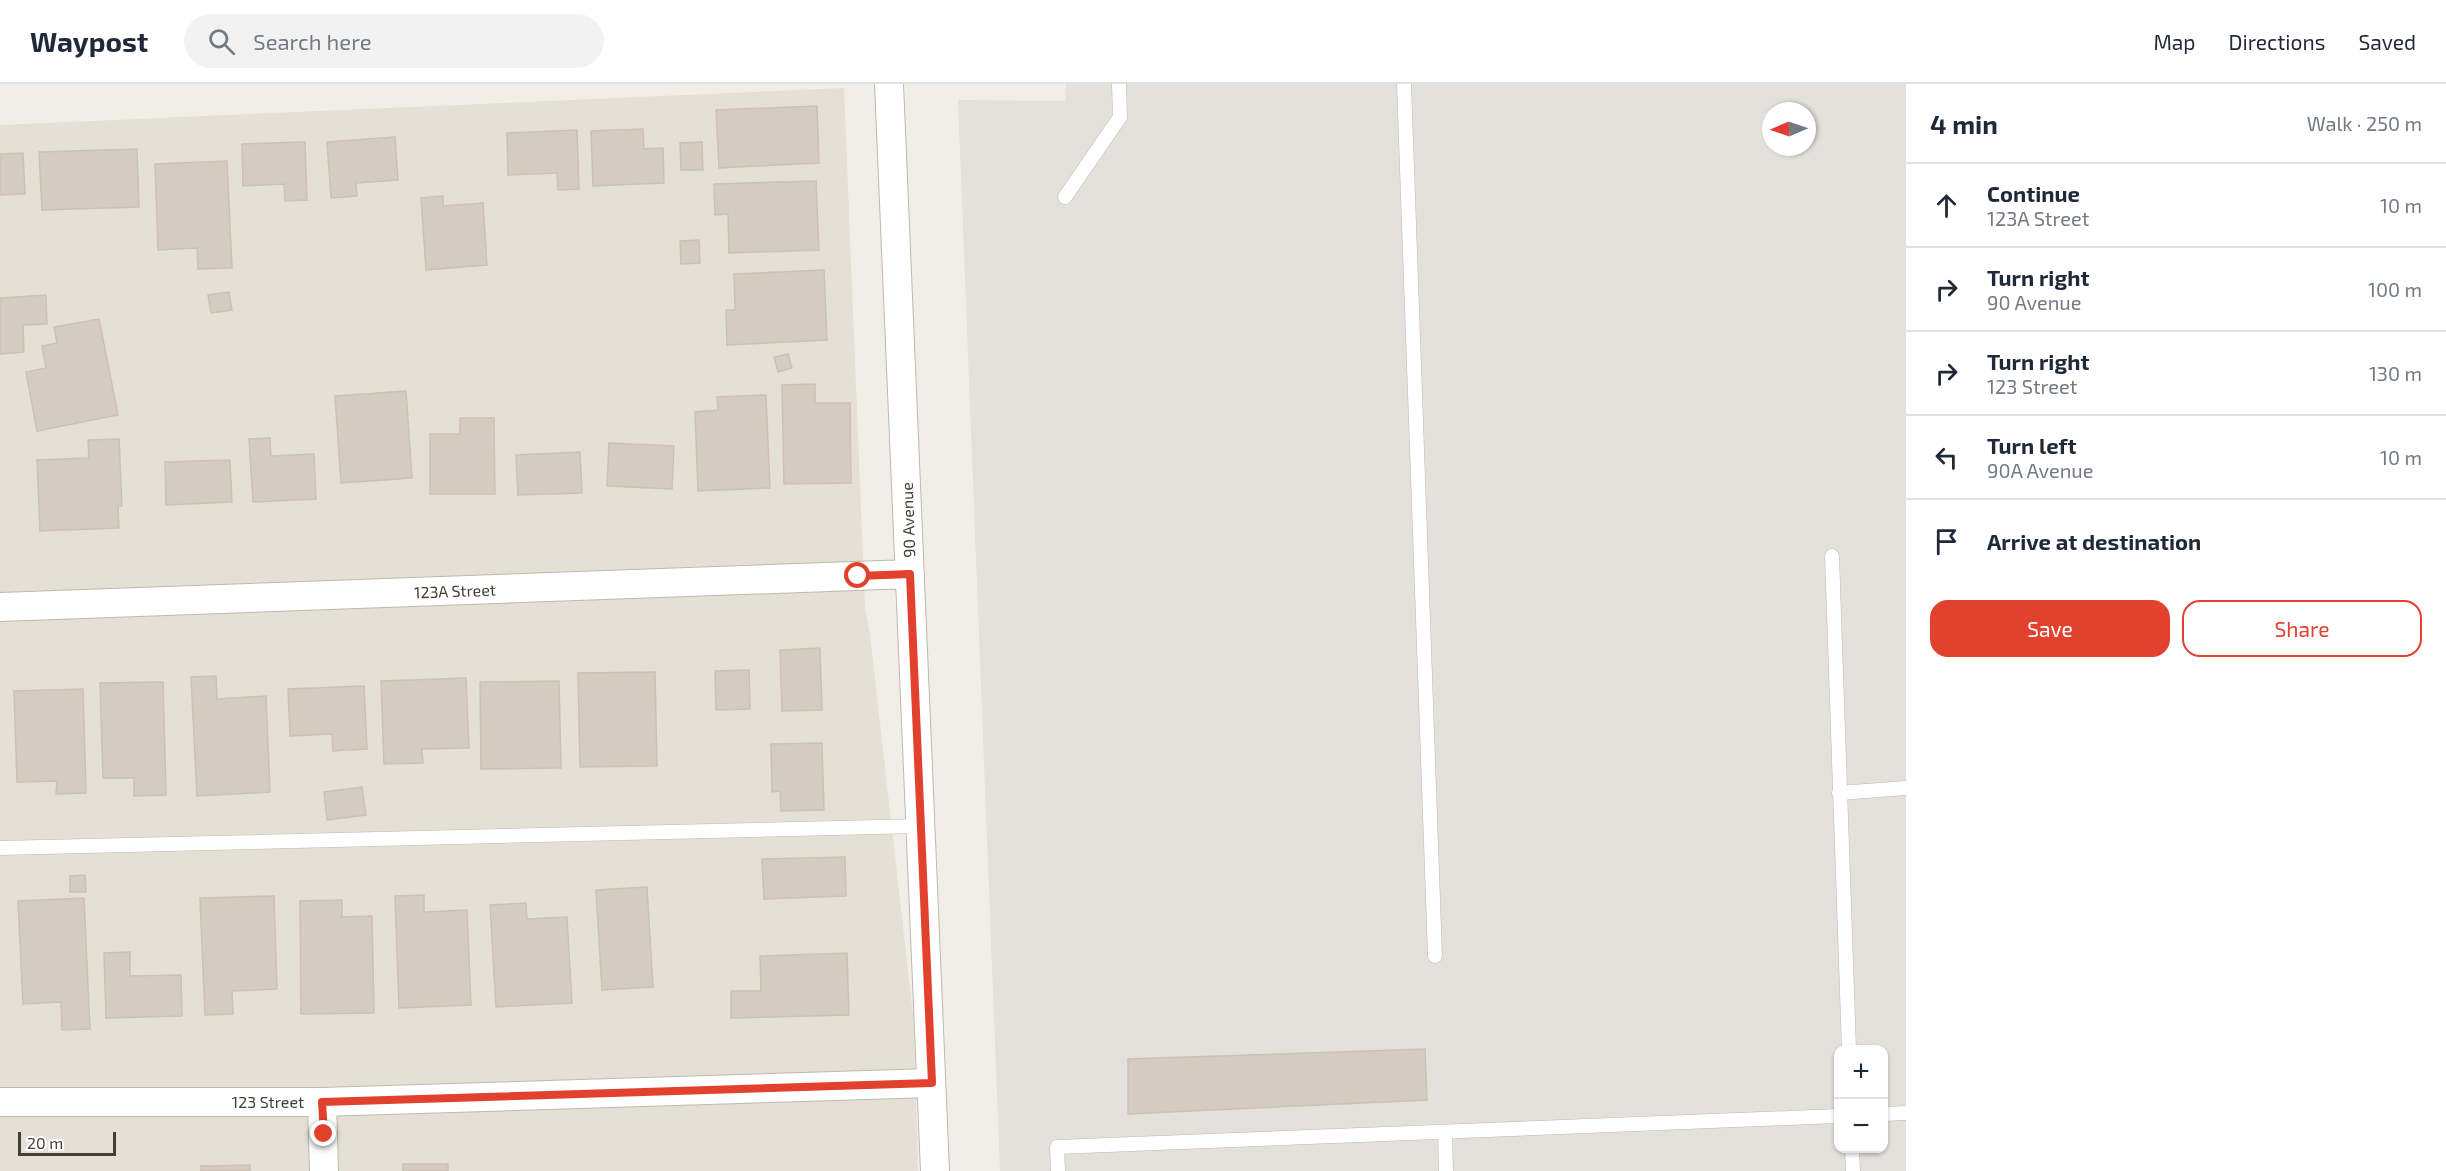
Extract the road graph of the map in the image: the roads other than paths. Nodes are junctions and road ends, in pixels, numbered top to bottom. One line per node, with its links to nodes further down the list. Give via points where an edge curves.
1 (889, 84): 6 (street, 90 Avenue)
2 (1119, 84): 4 (lane, via 1120,117)
3 (1404, 84): 12 (lane)
4 (1065, 197)
5 (1832, 556): 9 (lane)
6 (910, 574): 7 (street, 123A Street); 10 (street, 90 Avenue)
7 (0, 607)
8 (1906, 788): 9 (lane)
9 (1839, 793): 13 (lane)
10 (920, 826): 11 (lane); 14 (street, 90 Avenue)
11 (0, 848)
12 (1435, 956)
13 (1849, 1045)
14 (932, 1083): 16 (street, 123 Street); 23 (street, 90 Avenue)
15 (0, 1102): 16 (street, 123 Street)
16 (322, 1102): 22 (street)
17 (1906, 1113): 18 (lane)
18 (1888, 1114)
19 (1834, 1116): 20 (lane)
20 (1445, 1132): 24 (lane, via 1057,1147); 25 (lane)
21 (1852, 1153): 26 (lane)
22 (324, 1171)
23 (935, 1171)
24 (1058, 1171)
25 (1446, 1171)
26 (1853, 1171)

